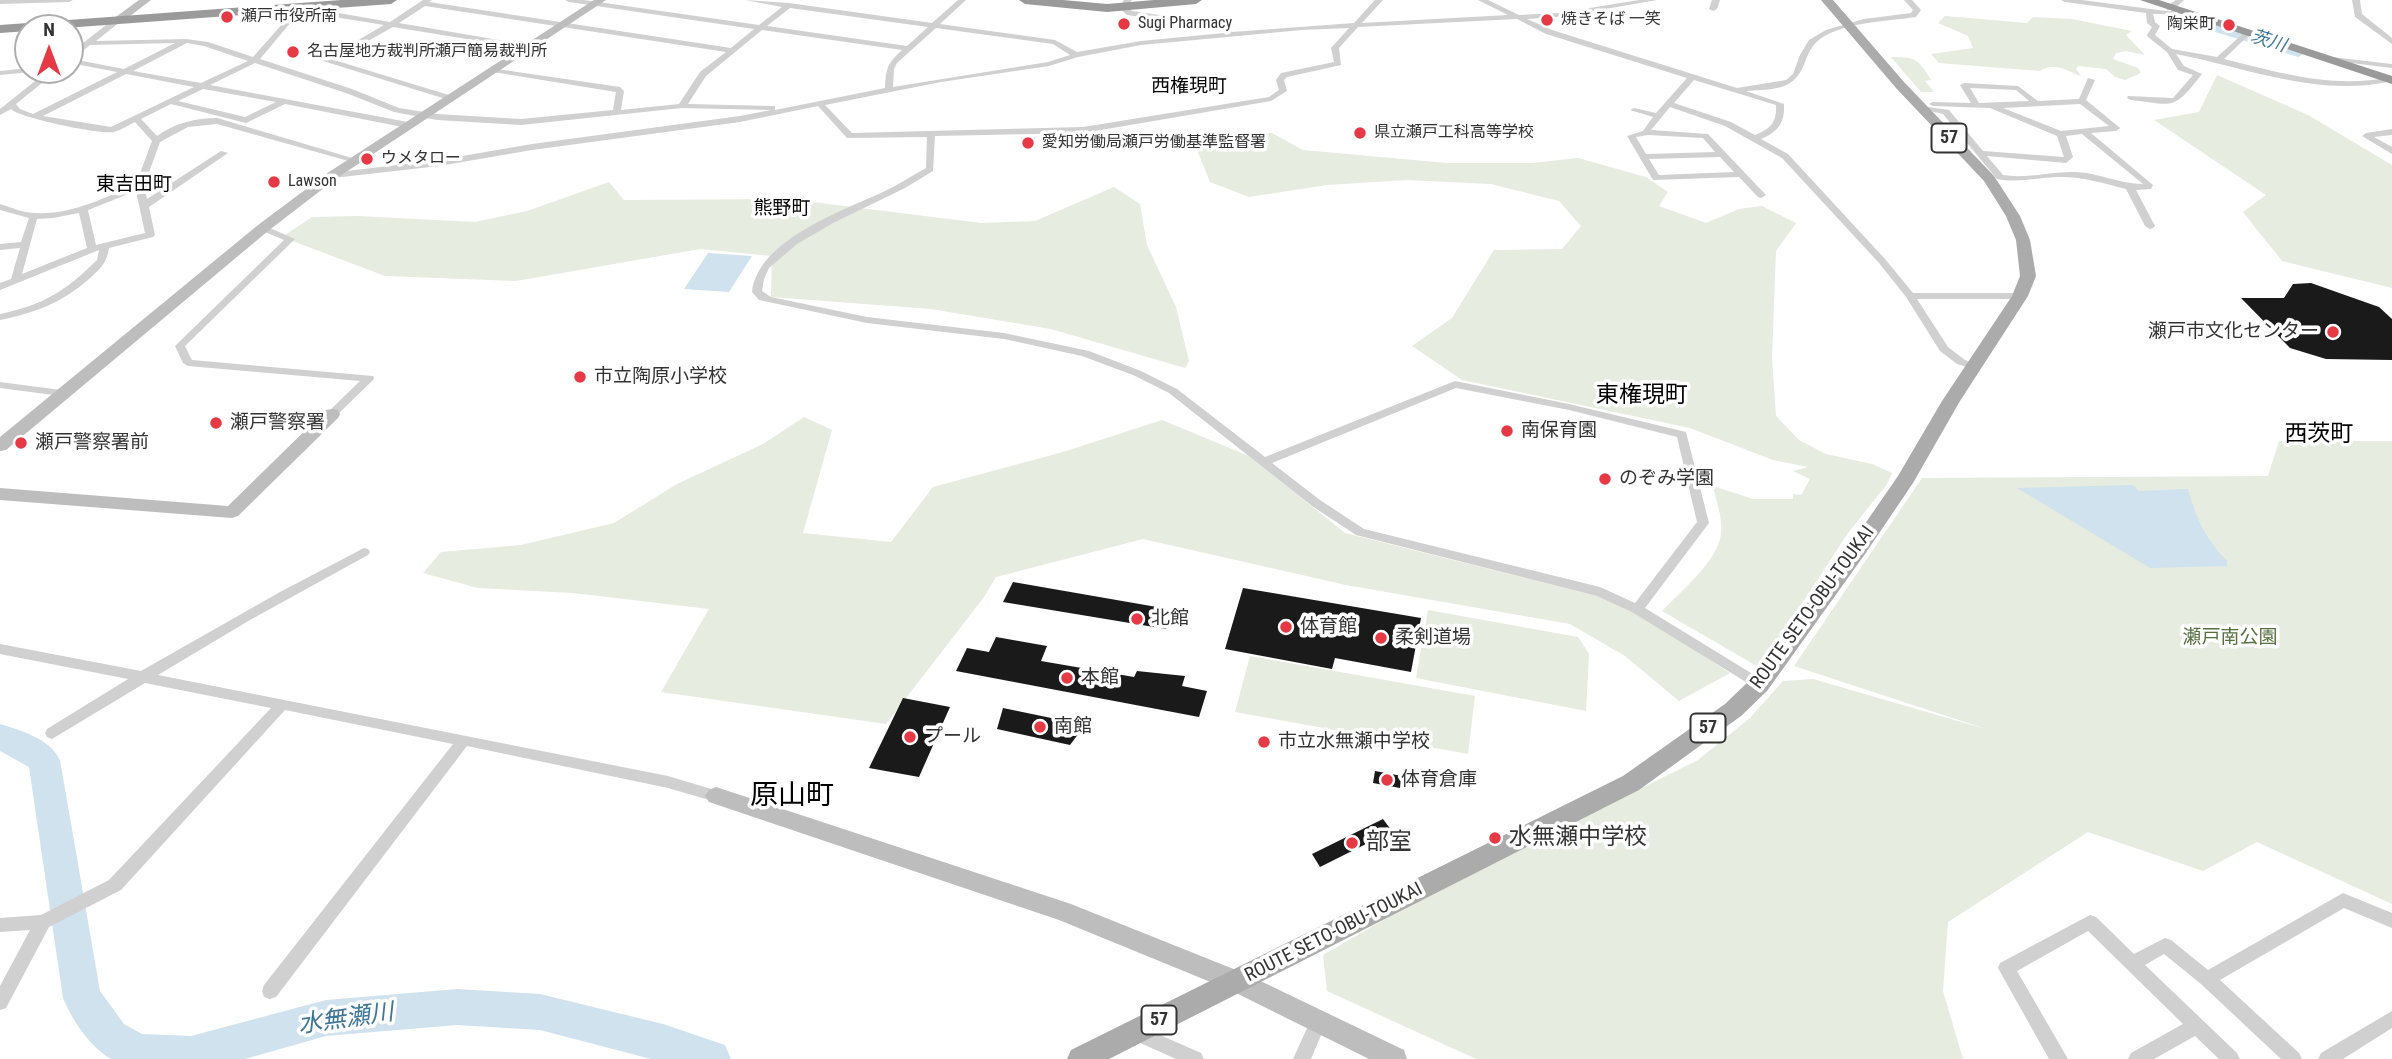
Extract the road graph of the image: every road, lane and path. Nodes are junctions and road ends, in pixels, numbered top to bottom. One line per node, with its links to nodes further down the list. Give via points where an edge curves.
1 (69, 0): 17 (street)
2 (146, 0): 28 (street)
3 (391, 0): 18 (highway)
4 (569, 0): 20 (street)
5 (749, 0): 21 (street)
6 (962, 0): 33 (street)
7 (1025, 0): 22 (highway, via 1087,7)
8 (1196, 0): 22 (highway)
9 (1379, 0): 29 (street)
10 (1482, 0): 27 (street)
11 (1653, 0): 27 (street, via 1580,13)
12 (1716, 0): 26 (street)
13 (1827, 0): 30 (main road, ROUTE SETO-OBU-TOUKAI / 57)
14 (1908, 0): 30 (street, via 1917,10 1913,15)
15 (2065, 0): 23 (street)
16 (2356, 0): 39 (street, via 2358,15)
17 (0, 2)
18 (340, 2): 24 (highway)
19 (427, 2): 31 (street); 32 (street)
20 (598, 2): 32 (street); 34 (street)
21 (792, 3): 33 (street); 34 (street)
22 (1126, 4): 36 (street, via 1130,13 1226,27)
23 (2148, 5): 25 (highway); 45 (street, via 2151,23 2156,26 2151,35)
24 (305, 7): 28 (highway); 31 (street); 47 (street)
25 (2178, 7): 37 (highway)
26 (1713, 9)
27 (1514, 17): 29 (street); 53 (street)
28 (117, 21): 35 (highway); 40 (street)
29 (1357, 24): 36 (street); 84 (street, via 1335,48 1338,63 1284,75 1280,80 1283,91 1271,99 1083,130)
30 (1849, 24): 58 (street, via 1807,46 1797,75 1789,83); 70 (main road, ROUTE SETO-OBU-TOUKAI / 57)
31 (391, 25): 42 (street); 59 (street, via 327,61)
32 (563, 25): 42 (street); 44 (street)
33 (933, 26): 43 (street); 46 (street, via 1055,42)
34 (760, 27): 43 (street); 44 (street)
35 (0, 29)
36 (1228, 33): 46 (street)
37 (2245, 34): 48 (street); 52 (highway)
38 (186, 41): 40 (street); 47 (street); 51 (street)
39 (2392, 42)
40 (88, 43): 41 (street)
41 (84, 47)
42 (528, 47): 50 (street)
43 (908, 49): 57 (street, via 890,69)
44 (731, 50): 69 (street, via 703,74)
45 (2170, 51): 48 (street); 60 (street, via 2182,68 2198,74 2176,100)
46 (1076, 55): 57 (street, via 1049,64)
47 (255, 60): 56 (street); 76 (street, via 397,110)
48 (2219, 60): 52 (street, via 2323,85 2367,86)
49 (84, 62): 51 (street)
50 (493, 70): 59 (street); 74 (street, via 617,89)
51 (125, 71): 56 (street); 77 (street)
52 (2392, 75)
53 (1693, 76): 58 (street); 65 (street)
54 (2091, 80): 63 (street)
55 (36, 84): 64 (street)
56 (198, 86): 61 (street); 62 (street)
57 (890, 90): 67 (street)
58 (1736, 90): 86 (street, via 1780,104 1781,122)
59 (449, 98): 76 (street)
60 (2131, 98)
61 (169, 101): 62 (street, via 246,120); 79 (street)
62 (285, 101): 80 (street)
63 (2082, 101): 66 (street); 83 (street, via 2116,128)
64 (11, 104): 75 (street); 77 (street)
65 (1668, 104): 78 (street); 86 (street)
66 (2037, 104): 68 (street, via 2018,88 1964,85); 71 (street)
67 (821, 105): 72 (street); 84 (street, via 850,136)
68 (1976, 105): 70 (street); 71 (street)
69 (682, 106): 72 (street); 74 (street)
70 (1919, 106): 90 (street, via 1946,112); 113 (main road, ROUTE SETO-OBU-TOUKAI / 57, via 1989,179 2013,216 2024,240 2028,276)
71 (1991, 106): 85 (street)
72 (798, 109): 95 (street)
73 (1634, 110): 78 (street)
74 (617, 111): 76 (street, via 521,122)
75 (0, 113)
76 (424, 115): 80 (street)
77 (34, 117): 79 (street, via 112,130)
78 (1658, 117): 81 (street)
79 (136, 118): 87 (street)
80 (408, 125): 93 (street)
81 (1648, 132): 91 (street, via 1702,135); 92 (street, via 1631,136)
82 (2392, 132): 88 (street, via 2366,136)
83 (2085, 133): 85 (street); 97 (street, via 2149,185)
84 (931, 134): 120 (street, via 930,169 779,254 759,277 757,292 762,298 1085,353 1173,391)
85 (2060, 134): 90 (street, via 2069,157 2066,160)
86 (1756, 138): 112 (street, via 1785,156)
87 (156, 141): 93 (street, via 199,120 217,121); 96 (street)
88 (2392, 151)
89 (224, 153): 99 (street)
90 (1979, 153): 97 (street, via 2000,177 2081,175)
91 (1722, 154): 92 (street); 94 (street)
92 (1644, 157): 94 (street, via 1656,178)
93 (355, 160): 95 (street)
94 (1742, 174): 98 (street)
95 (333, 175): 104 (street)
96 (140, 186): 99 (street); 101 (street)
97 (2130, 187): 103 (street)
98 (1761, 195)
99 (145, 205): 106 (street, via 150,235)
100 (0, 207): 102 (street)
101 (83, 211): 102 (street); 108 (street)
102 (33, 218): 105 (street)
103 (2150, 226)
104 (263, 228): 117 (street); 118 (street, via 290,239 180,346 188,363 369,378)
105 (23, 245): 107 (street); 109 (street)
106 (104, 246): 108 (street); 114 (street, via 102,261 58,300)
107 (0, 247)
108 (92, 249): 109 (street)
109 (15, 281): 110 (street); 111 (street)
110 (0, 282)
111 (0, 288)
112 (1910, 296): 113 (street); 115 (street, via 1944,349)
113 (2020, 296): 115 (main road, ROUTE SETO-OBU-TOUKAI / 57)
114 (0, 317)
115 (1974, 366): 126 (main road, ROUTE SETO-OBU-TOUKAI / 57, via 1906,480)
116 (0, 385): 117 (street)
117 (61, 393): 119 (street)
118 (332, 414): 121 (street, via 232,512)
119 (0, 446)
120 (1265, 461): 123 (street, via 1360,532 1600,592); 123 (street, via 1455,384 1682,435 1703,523)
121 (0, 494)
122 (364, 552): 125 (street)
123 (1637, 609): 126 (street)
124 (0, 649): 125 (street)
125 (141, 677): 127 (street); 128 (street)
126 (1759, 685): 137 (main road, ROUTE SETO-OBU-TOUKAI / 57, via 1733,710 1631,783)
127 (282, 705): 129 (street); 131 (street)
128 (52, 733)
129 (464, 740): 130 (street); 138 (street)
130 (716, 796): 137 (street, via 1063,911)
131 (115, 885): 132 (street)
132 (48, 919): 134 (street); 139 (street)
133 (2392, 921): 136 (street, via 2343,900)
134 (0, 925)
135 (2133, 963): 136 (street, via 2165,945); 142 (street); 148 (street, via 2090,922 2006,968)
136 (2207, 979): 151 (street)
137 (1238, 982): 141 (street); 143 (main road, ROUTE SETO-OBU-TOUKAI / 57)
138 (270, 991)
139 (0, 1002)
140 (2392, 1019): 152 (street)
141 (1319, 1021): 146 (street); 147 (street)
142 (2197, 1026): 149 (street); 150 (street)
143 (1135, 1031): 144 (main road, ROUTE SETO-OBU-TOUKAI / 57); 145 (street)
144 (1081, 1059)
145 (1195, 1059)
146 (1302, 1059)
147 (1395, 1059)
148 (2059, 1059)
149 (2137, 1059)
150 (2231, 1059)
151 (2293, 1059)
152 (2327, 1059)

